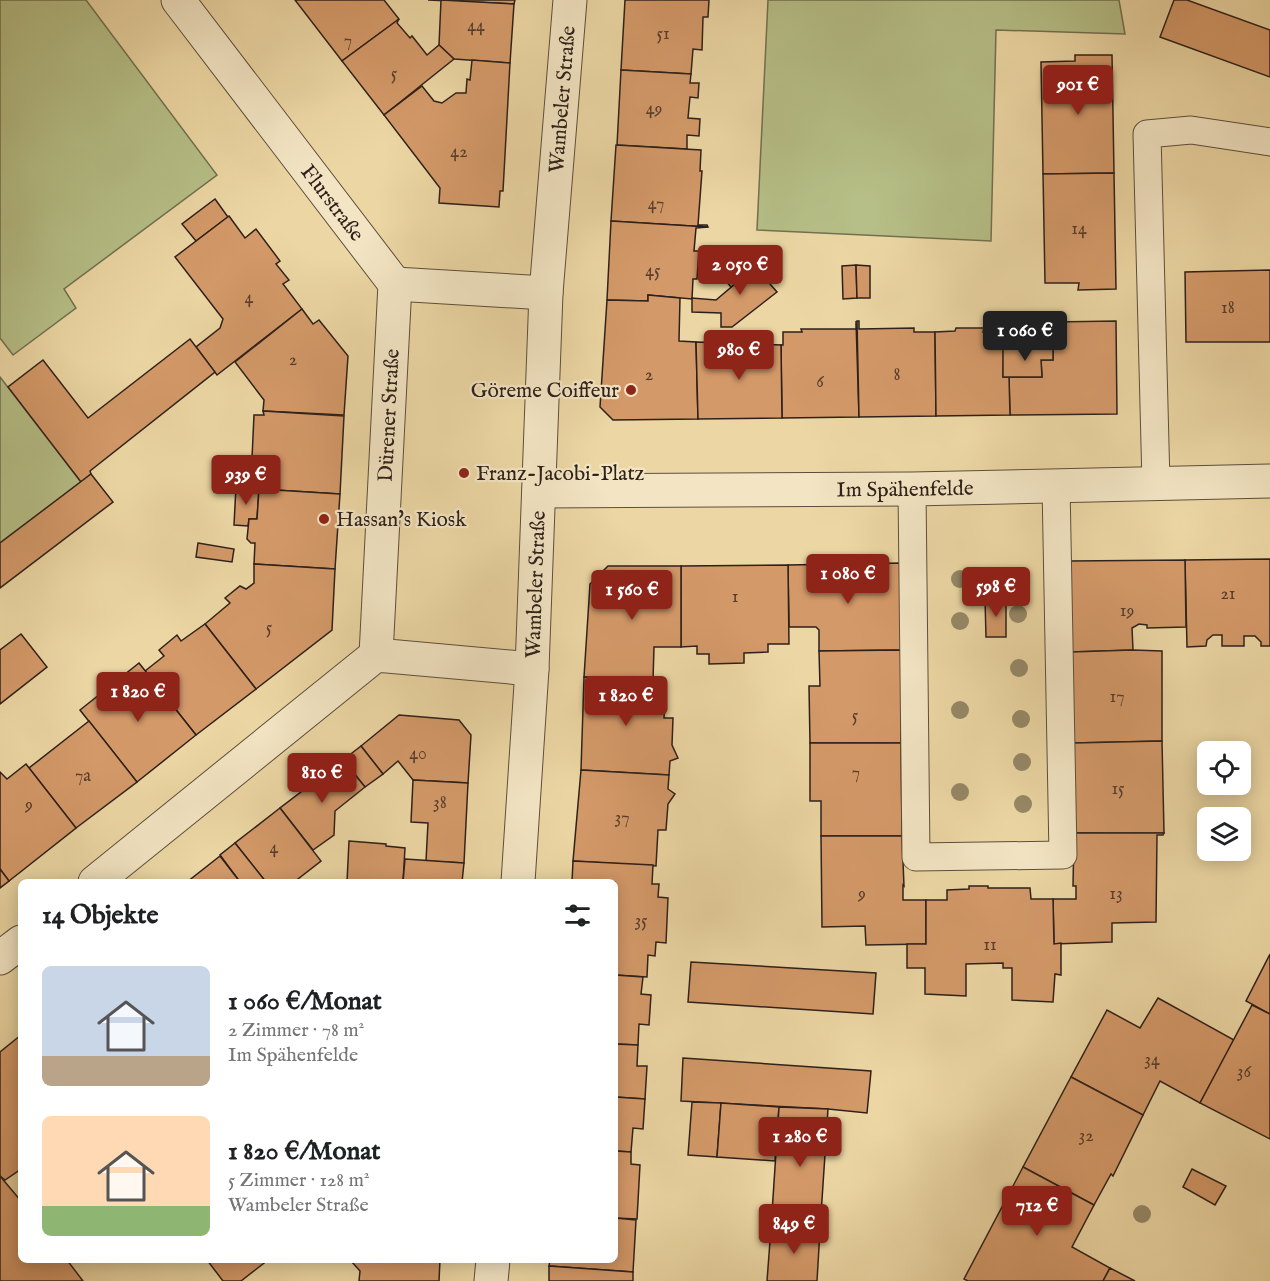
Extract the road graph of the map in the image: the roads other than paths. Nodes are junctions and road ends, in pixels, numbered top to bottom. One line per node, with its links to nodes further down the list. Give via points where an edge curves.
1 (178, 0): 4 (street, Flurstraße)
2 (570, 0): 5 (street, Wambeler Straße)
3 (1270, 142): 7 (lane, via 1191,130 1147,134)
4 (395, 284): 5 (street); 11 (street, Dürener Straße)
5 (546, 293): 10 (street, Wambeler Straße)
6 (1270, 481): 7 (street, Im Spähenfelde)
7 (1156, 483): 8 (street, Im Spähenfelde)
8 (1056, 485): 9 (street, Im Spähenfelde); 9 (lane, via 1063,855 916,857)
9 (912, 489): 10 (street, Im Spähenfelde)
10 (539, 491): 12 (street, Wambeler Straße)
11 (376, 655): 12 (street); 13 (street)
12 (532, 669): 14 (street, Wambeler Straße)
13 (99, 879)
14 (518, 879)
15 (18, 944): 16 (street)
16 (0, 958)
17 (493, 1263): 18 (street)
18 (491, 1281)

